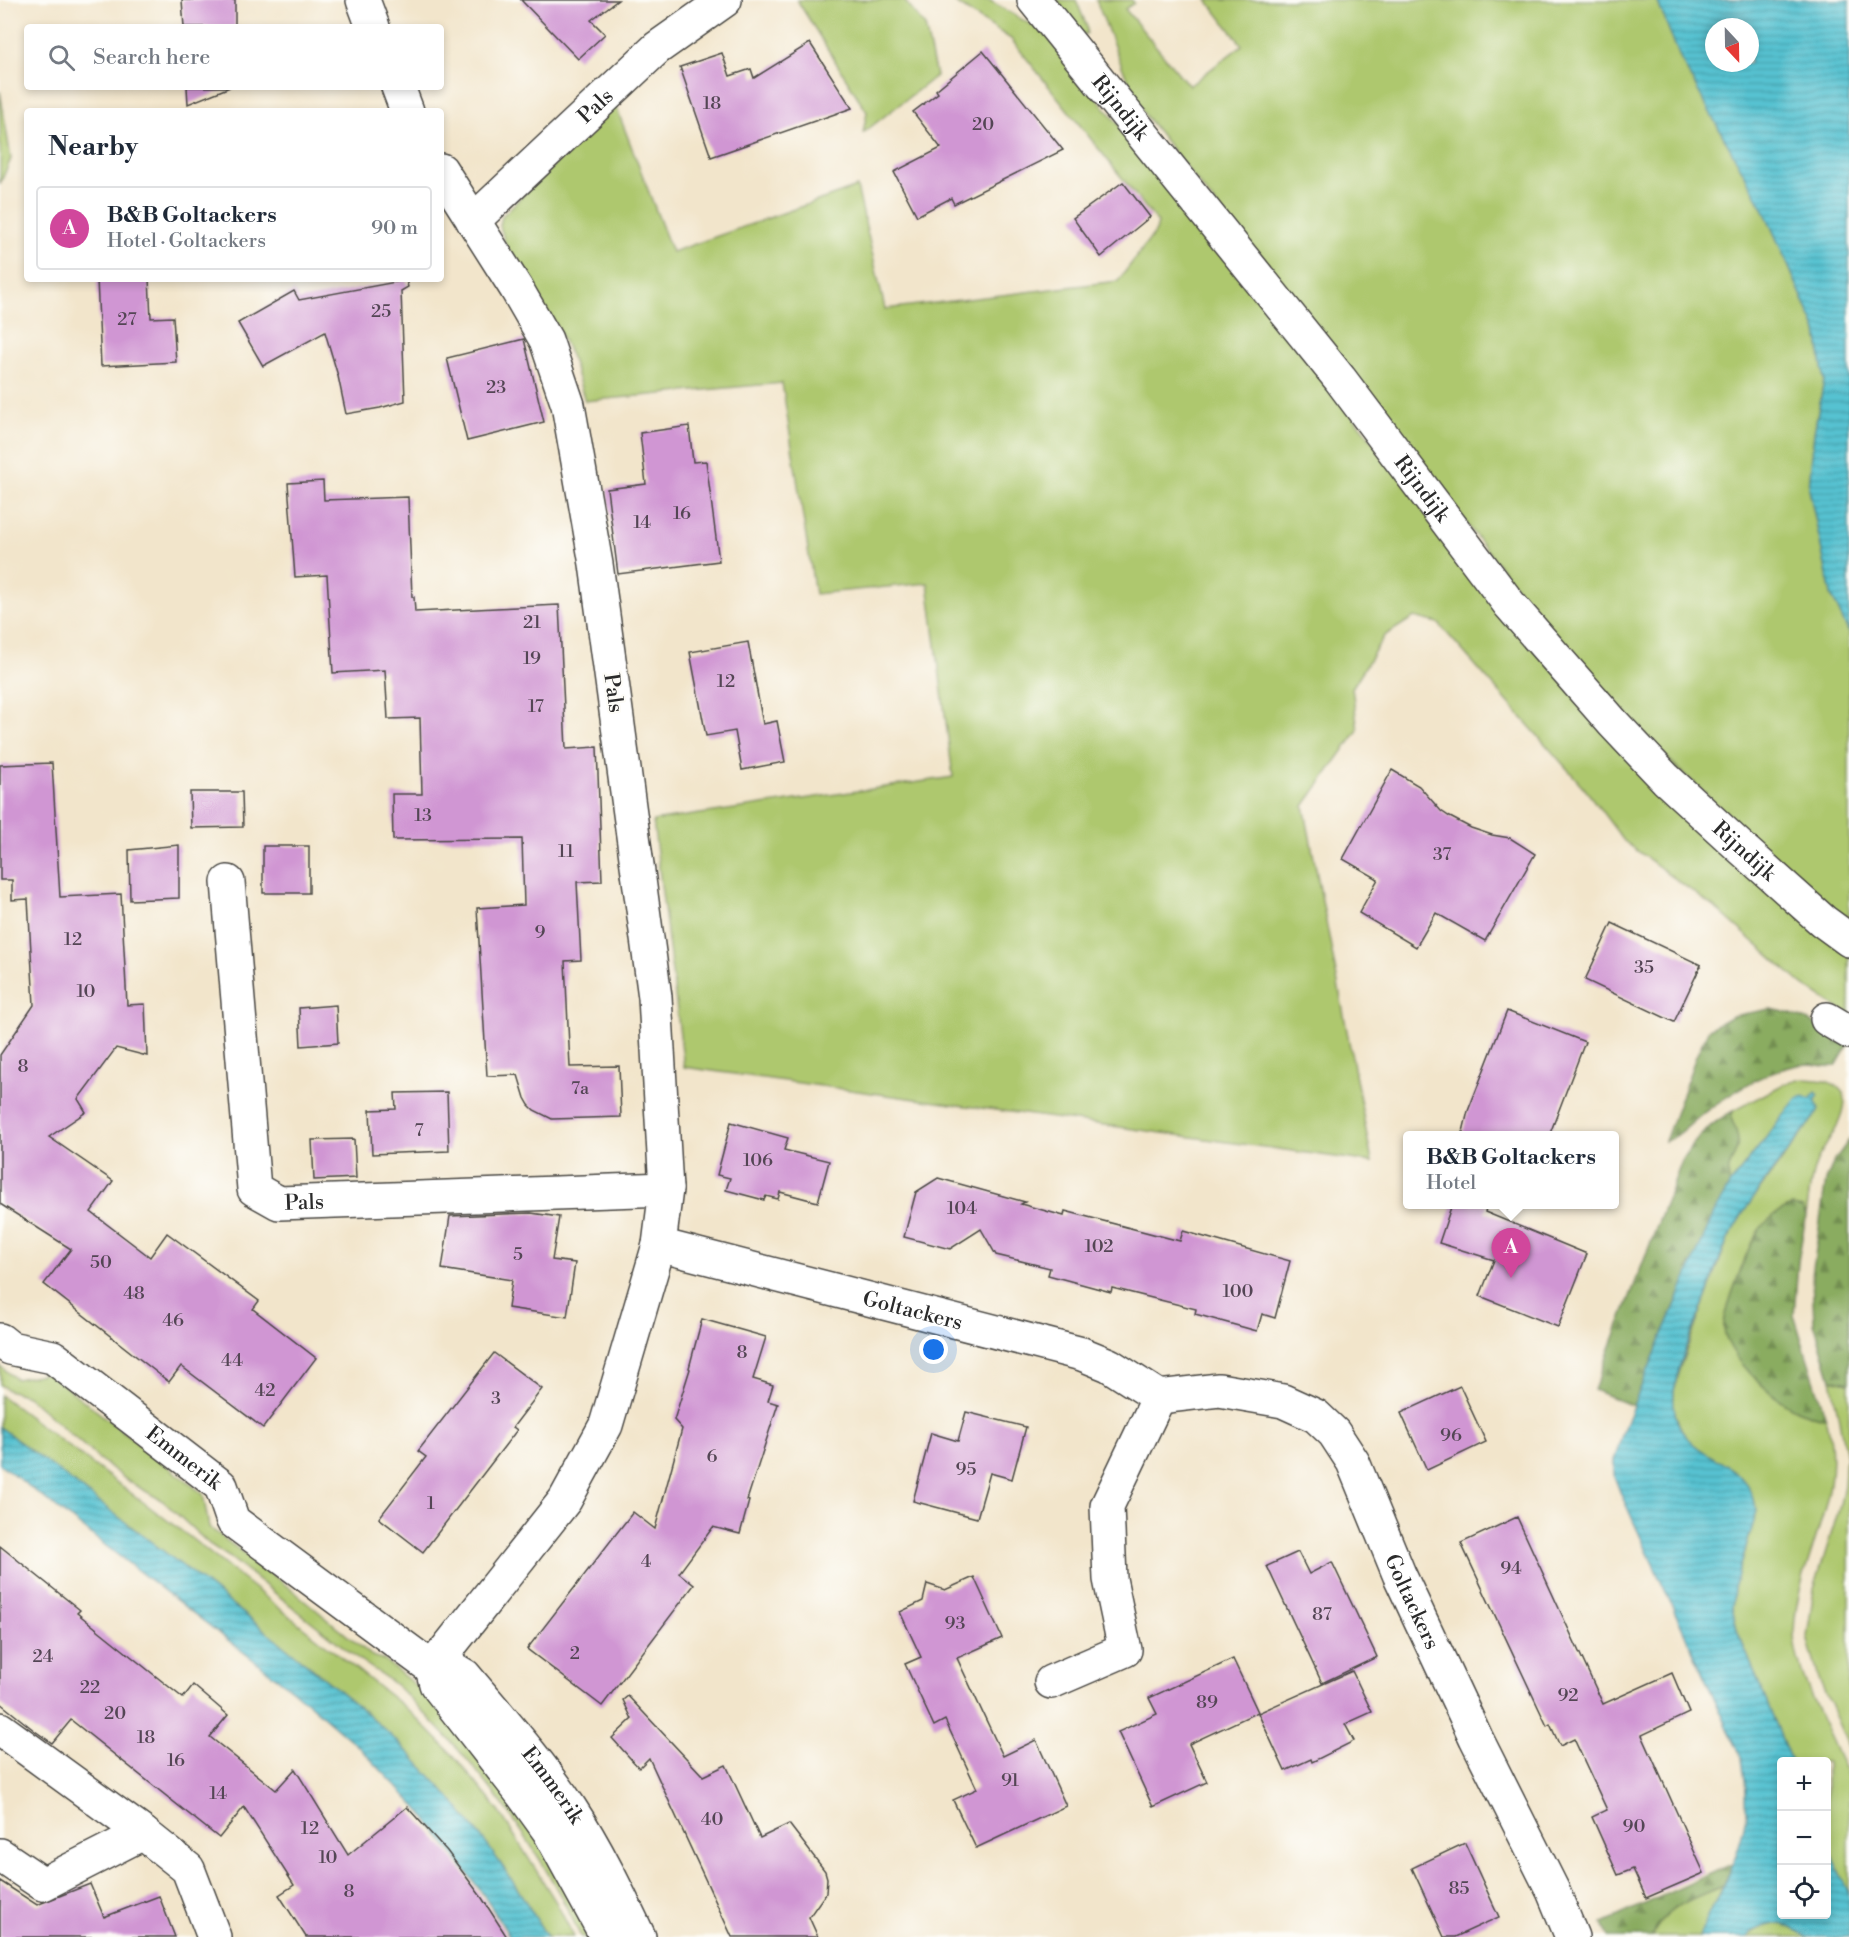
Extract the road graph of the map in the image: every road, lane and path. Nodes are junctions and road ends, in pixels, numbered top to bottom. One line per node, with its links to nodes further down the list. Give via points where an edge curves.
1 (363, 0): 5 (street)
2 (725, 0): 9 (street, Pals, via 657,48)
3 (1008, 0): 4 (street, via 1029,10)
4 (1037, 4): 11 (street, Rijndijk, via 1340,379 1510,605 1605,715 1699,810)
5 (372, 24)
6 (399, 90): 7 (street)
7 (406, 108)
8 (444, 175): 9 (street, Pals)
9 (473, 221): 12 (street, Pals, via 546,340 568,405 596,564 655,997)
10 (228, 882): 12 (street, Pals, via 254,1189 279,1203)
11 (1849, 940)
12 (666, 1189): 13 (street, Pals)
13 (659, 1245): 15 (street, Goltackers, via 1082,1354 1109,1365); 16 (street, Pals, via 606,1425 565,1500)
14 (0, 1340): 16 (street, Emmerik, via 10,1348 53,1357 221,1486 233,1521)
15 (1159, 1397): 17 (street, via 1107,1506 1110,1579 1125,1650); 24 (street, Goltackers, via 1219,1390 1283,1401 1316,1416 1334,1433 1353,1462 1399,1574)
16 (432, 1668): 22 (street, Emmerik, via 436,1684 549,1831); 23 (street, Emmerik, via 455,1670 465,1676 548,1776 590,1839)
17 (1051, 1683)
18 (0, 1729): 19 (street)
19 (143, 1833): 20 (street, via 43,1884); 21 (street, via 188,1869)
20 (0, 1855)
21 (214, 1937)
22 (607, 1937)
23 (639, 1937)
24 (1572, 1937)

